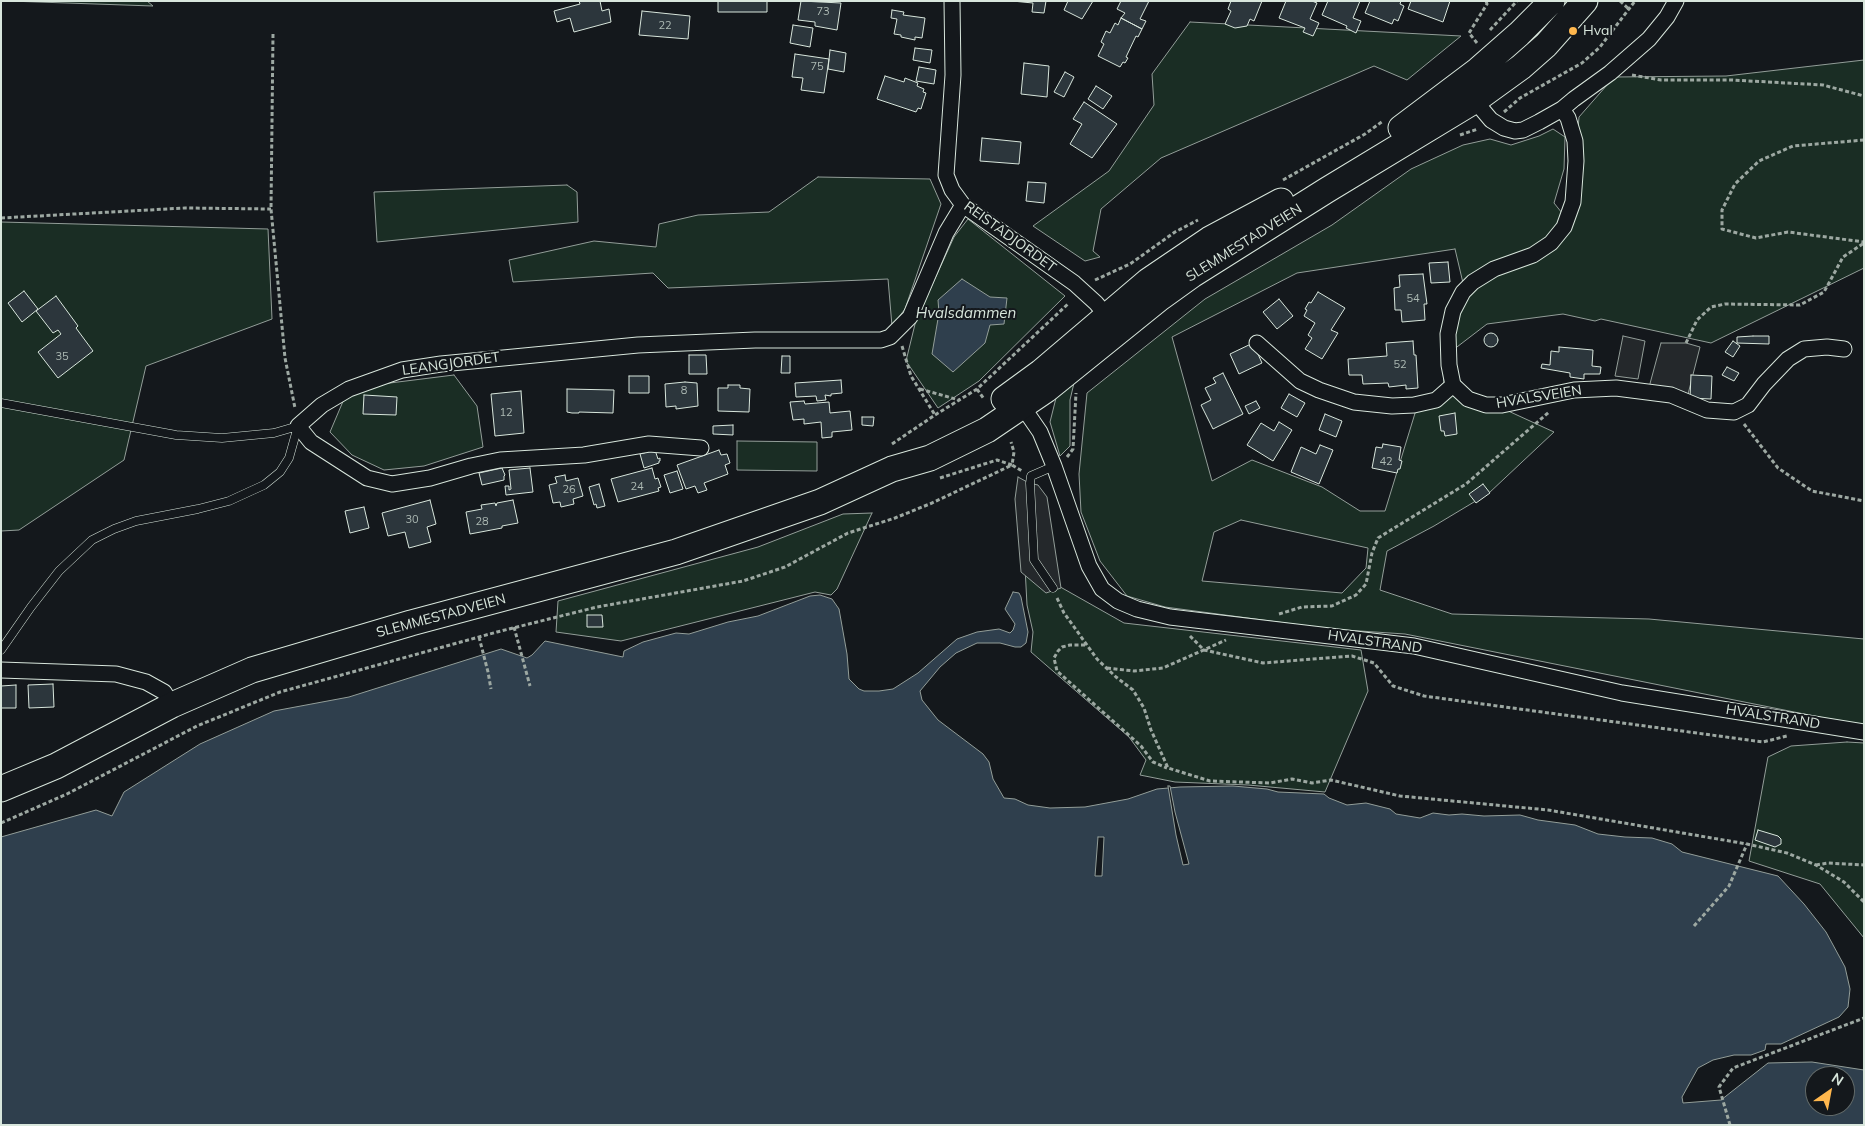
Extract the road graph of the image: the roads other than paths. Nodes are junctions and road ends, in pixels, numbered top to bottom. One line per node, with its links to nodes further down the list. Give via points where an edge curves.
1 (952, 1): 7 (street, REISTADJORDET, via 953,75 946,175)
2 (1552, 1): 5 (main road, SLEMMESTADVEIEN)
3 (1585, 1): 5 (main road, SLEMMESTADVEIEN, via 1546,45 1521,67)
4 (1676, 1): 6 (street, via 1649,39)
5 (1468, 92): 6 (street, via 1490,120 1515,131); 8 (main road, SLEMMESTADVEIEN, via 1160,298)
6 (1562, 109): 11 (street, via 1575,141 1576,161 1573,202 1564,227 1533,255 1494,269 1463,292 1453,311 1448,334)
7 (963, 204): 8 (street, REISTADJORDET, via 1074,283); 14 (street, LEANGJORDET, via 946,233 910,317 890,337 881,340 755,340 638,345 498,357 402,370 348,389 322,405)
8 (1113, 323): 12 (main road, SLEMMESTADVEIEN, via 1046,390)
9 (1256, 343): 11 (street, via 1300,381 1354,402 1414,405 1436,400)
10 (1844, 349): 11 (street, HVALSVEIEN, via 1804,349 1788,358 1748,405 1734,412 1707,410 1670,395 1616,388 1574,390 1502,405 1486,405 1468,399)
11 (1453, 385)
12 (1018, 400): 16 (street, HVALSTRAND, via 1040,432); 20 (main road, SLEMMESTADVEIEN, via 921,444 892,469 820,502 763,523 676,552 272,662)
13 (1, 402): 14 (lane, via 176,436 222,438 274,433)
14 (298, 426): 15 (street, via 312,442 360,474 392,484 500,460 584,455 649,444); 18 (lane, via 280,472 264,485 229,501 136,521 92,540 59,571)
15 (701, 448)
16 (1054, 466): 17 (lane, via 1031,476 1030,483 1034,560); 21 (street, HVALSTRAND, via 1089,566 1102,589 1137,609 1170,617 1414,646 1622,692)
17 (1053, 588)
18 (1, 650)
19 (1, 670): 20 (street, via 116,674 146,682 164,692)
20 (172, 705): 22 (main road, SLEMMESTADVEIEN, via 56,766)
21 (1864, 732)
22 (1, 789)

